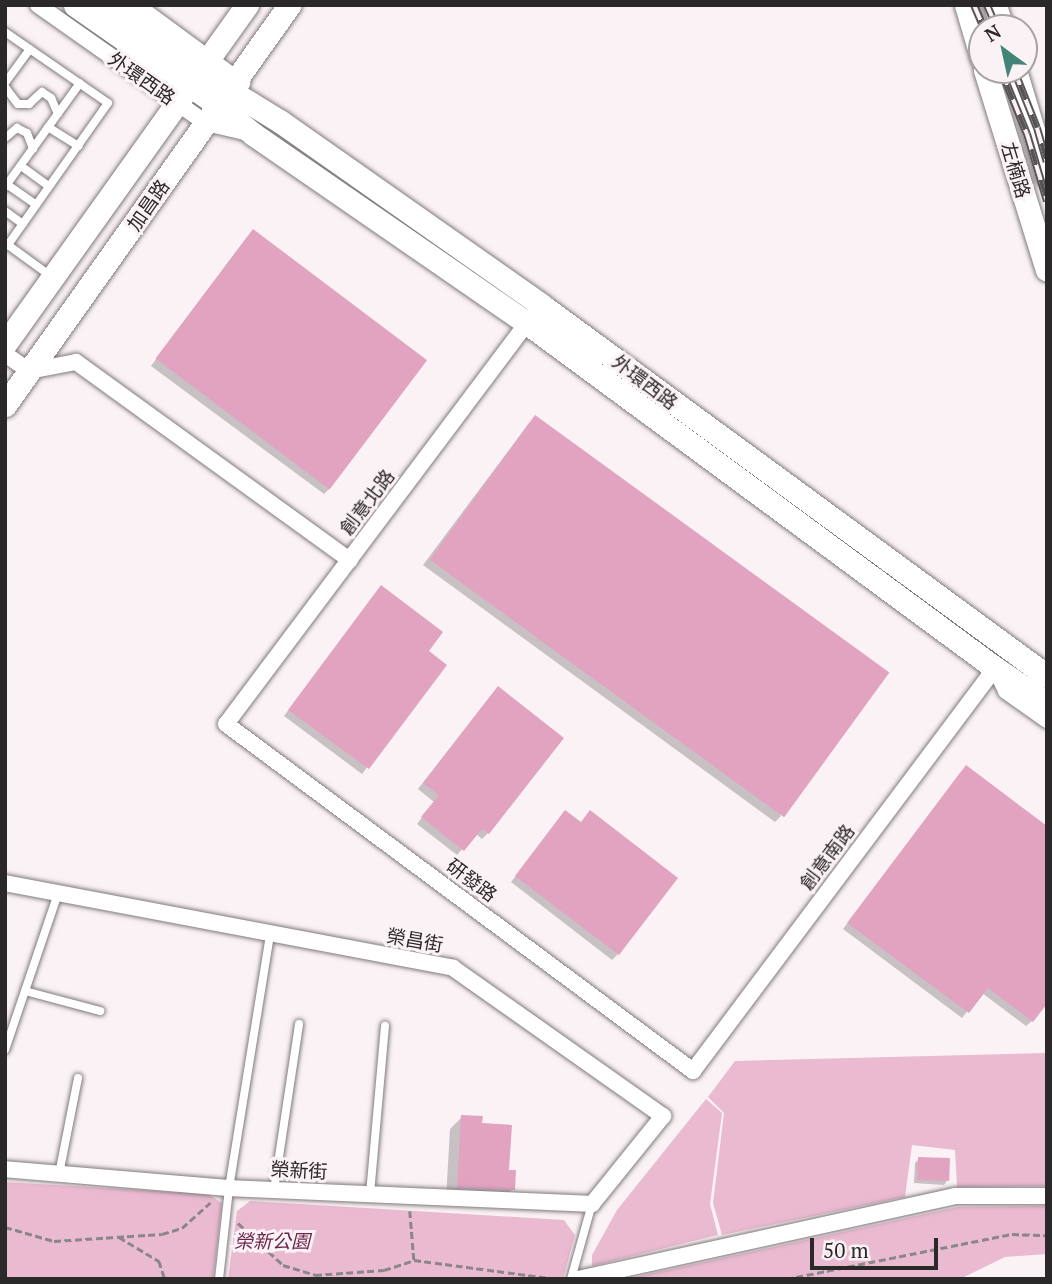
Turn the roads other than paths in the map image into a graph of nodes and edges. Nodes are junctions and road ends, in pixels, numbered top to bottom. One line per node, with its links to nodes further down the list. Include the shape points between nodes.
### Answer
1 (38, 5): 9 (street, 外環西路)
2 (75, 5): 9 (street, 外環西路)
3 (107, 5): 9 (street, 外環西路)
4 (136, 5): 9 (street, 外環西路)
5 (247, 5): 9 (street, 加昌路)
6 (289, 5): 14 (street, 加昌路)
7 (5, 32): 8 (lane)
8 (30, 49): 10 (lane); 13 (lane)
9 (195, 79): 14 (street, 外環西路); 14 (street, 外環西路); 28 (street, 加昌路)
10 (80, 83): 15 (lane); 18 (lane, via 108,103)
11 (989, 84): 27 (street, 左楠路)
12 (1018, 84): 21 (street, 左楠路)
13 (5, 85): 15 (lane, via 18,104 29,104 42,92 51,98)
14 (223, 99): 29 (street, 外環西路, via 253,134); 29 (street, 外環西路, via 266,112); 32 (street, 加昌路)
15 (58, 114): 16 (lane)
16 (48, 127): 18 (lane); 19 (lane)
17 (5, 138): 19 (lane, via 17,128 27,133)
18 (78, 146): 23 (lane)
19 (33, 149): 20 (lane)
20 (20, 166): 22 (lane); 23 (lane)
21 (1047, 176)
22 (6, 185): 24 (lane)
23 (49, 186): 24 (lane)
24 (36, 205): 26 (lane)
25 (5, 211): 26 (lane)
26 (23, 224): 28 (lane, via 8,245)
27 (1047, 270)
28 (53, 277): 30 (street, 加昌路)
29 (534, 314): 34 (street, 創意北路); 35 (street, 外環西路); 37 (street, 外環西路)
30 (5, 344)
31 (5, 354): 32 (street)
32 (29, 371): 33 (street, 加昌路); 34 (street, via 76,362)
33 (5, 405)
34 (350, 559): 41 (street, 創意北路)
35 (1019, 657): 36 (street, 外環西路); 38 (street, 外環西路)
36 (1047, 663)
37 (995, 668): 39 (street, 外環西路); 40 (street, 外環西路, via 1006,691); 50 (street, 創意南路)
38 (1047, 676)
39 (1047, 703)
40 (1047, 720)
41 (226, 724): 50 (street, 研發路)
42 (5, 883): 43 (street, 榮昌街)
43 (57, 895): 44 (street, 榮昌街); 45 (lane)
44 (270, 935): 54 (lane); 58 (street, 榮昌街, via 453,968 663,1116)
45 (25, 991): 46 (lane); 49 (lane)
46 (100, 1012)
47 (299, 1024): 55 (lane)
48 (385, 1026): 56 (lane)
49 (5, 1050)
50 (693, 1071)
51 (78, 1078): 53 (lane)
52 (5, 1169): 53 (street, 榮新街)
53 (59, 1174): 54 (street, 榮新街)
54 (229, 1188): 55 (street, 榮新街); 59 (lane)
55 (274, 1190): 56 (street, 榮新街)
56 (370, 1194): 58 (street, 榮新街)
57 (1047, 1196): 61 (street, via 956,1196)
58 (592, 1204): 60 (lane)
59 (219, 1279)
60 (571, 1279)
61 (578, 1279)

